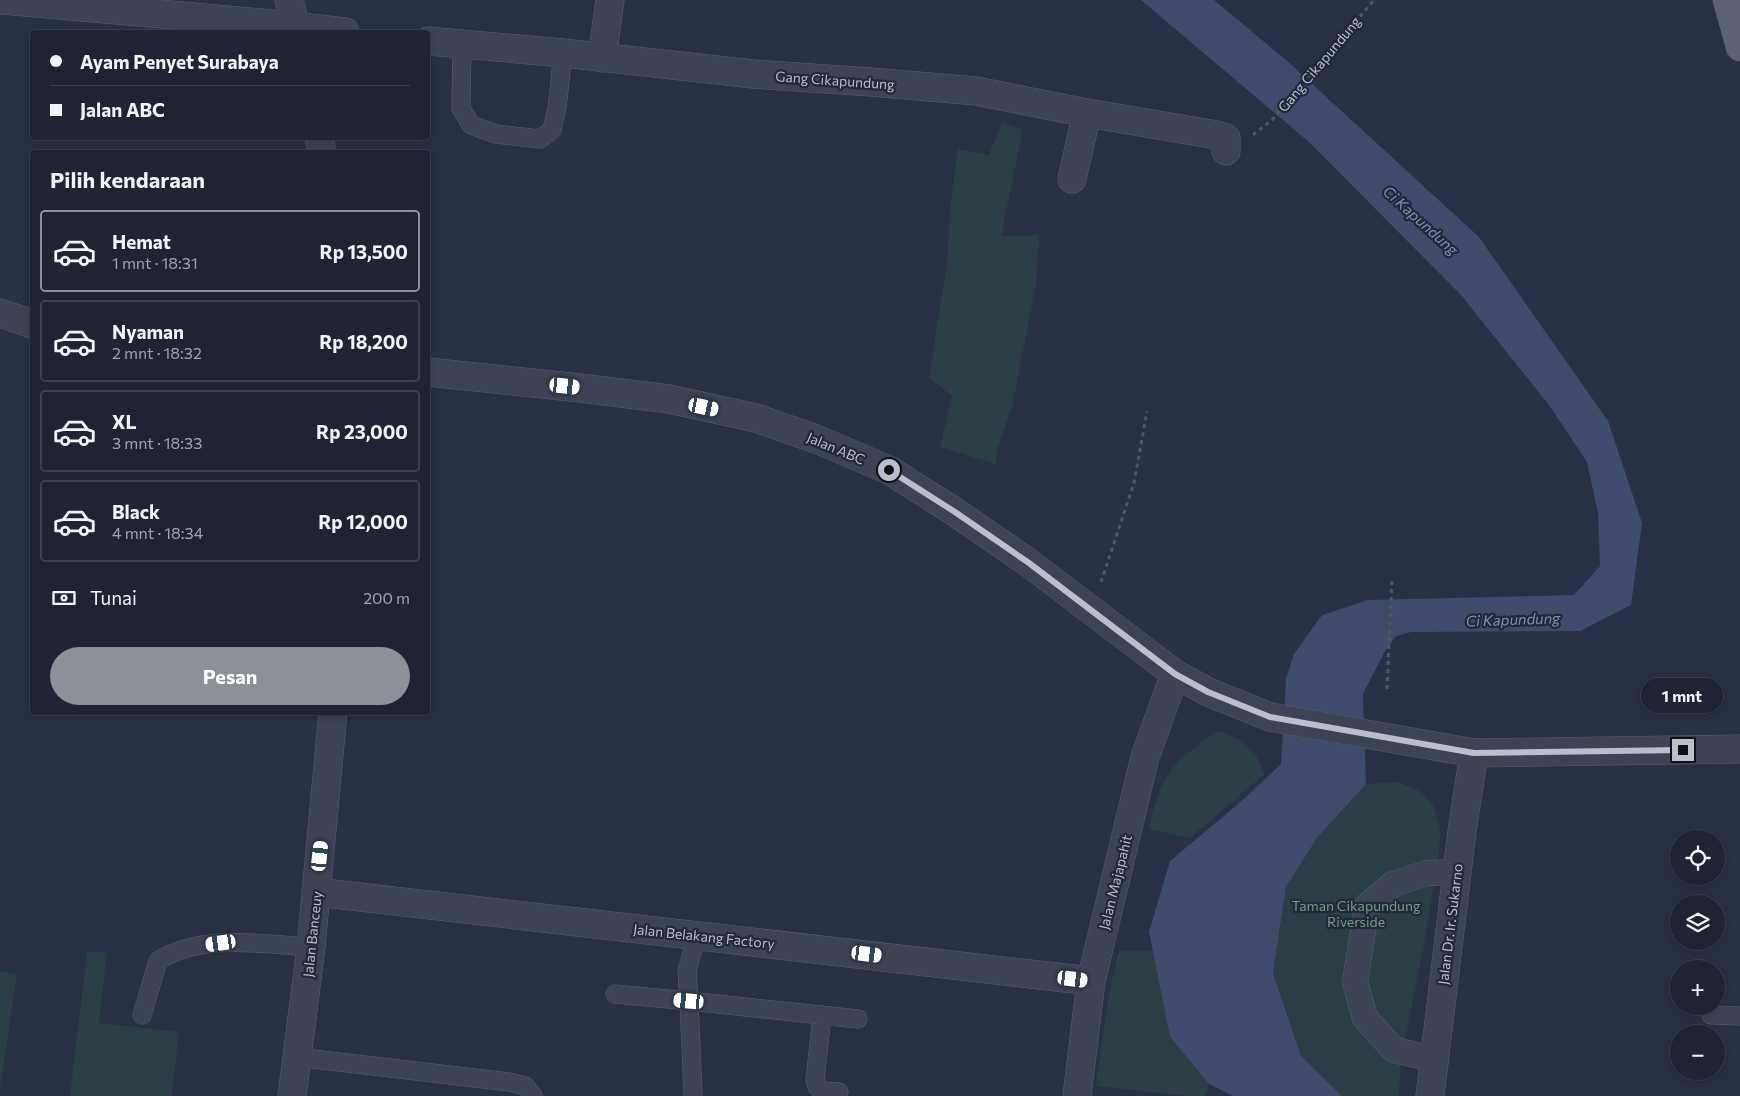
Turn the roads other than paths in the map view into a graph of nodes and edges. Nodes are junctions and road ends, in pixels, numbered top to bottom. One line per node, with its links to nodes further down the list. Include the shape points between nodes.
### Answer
1 (3, 0): 5 (street)
2 (289, 0): 5 (street)
3 (610, 0): 11 (street)
4 (1727, 0): 9 (main road)
5 (297, 29): 6 (street)
6 (313, 30)
7 (430, 41): 8 (street, Gang Cikapundung)
8 (462, 44): 10 (street, Gang Cikapundung); 10 (lane, via 461,108 471,125 496,134 525,138 540,139 552,130)
9 (1740, 47)
10 (563, 53): 11 (street, Gang Cikapundung)
11 (602, 58): 12 (street, Gang Cikapundung, via 753,74 976,91)
12 (1087, 113): 13 (street, Gang Cikapundung, via 1217,135 1226,138); 14 (street)
13 (1226, 151)
14 (1072, 179)
15 (0, 313): 16 (street)
16 (30, 323)
17 (430, 372): 18 (street, Jalan ABC, via 669,399 756,418 816,439 889,470 955,512 1029,563)
18 (1175, 674): 21 (street, Jalan ABC, via 1208,692 1270,717); 26 (street, Jalan Majapahit, via 1145,757)
19 (333, 715): 23 (street, Jalan Banceuy)
20 (1740, 749): 21 (street, Jalan ABC)
21 (1474, 753): 22 (street, Jalan Dr. Ir. Sukarno)
22 (1457, 872): 35 (street, Jalan Dr. Ir. Sukarno); 35 (street, via 1427,873 1393,884 1367,906 1356,982 1365,1018 1394,1050)
23 (316, 892): 24 (street, Jalan Belakang Factory); 25 (street, Jalan Banceuy)
24 (697, 935): 26 (street, Jalan Belakang Factory); 28 (lane, via 687,971)
25 (311, 947): 29 (lane, via 221,943 169,954 158,961); 34 (street, Jalan Banceuy)
26 (1091, 981): 40 (street, Jalan Majapahit)
27 (615, 994): 28 (lane)
28 (689, 1001): 30 (lane); 37 (lane)
29 (142, 1015)
30 (822, 1015): 33 (lane); 36 (lane, via 815,1080 817,1088)
31 (1711, 1015): 32 (lane)
32 (1740, 1016)
33 (858, 1019)
34 (297, 1057): 38 (street, Jalan Banceuy); 39 (lane, via 509,1082 525,1086)
35 (1434, 1059): 41 (street, Jalan Dr. Ir. Sukarno)
36 (839, 1092)
37 (693, 1094)
38 (292, 1096)
39 (533, 1096)
40 (1077, 1096)
41 (1430, 1096)

